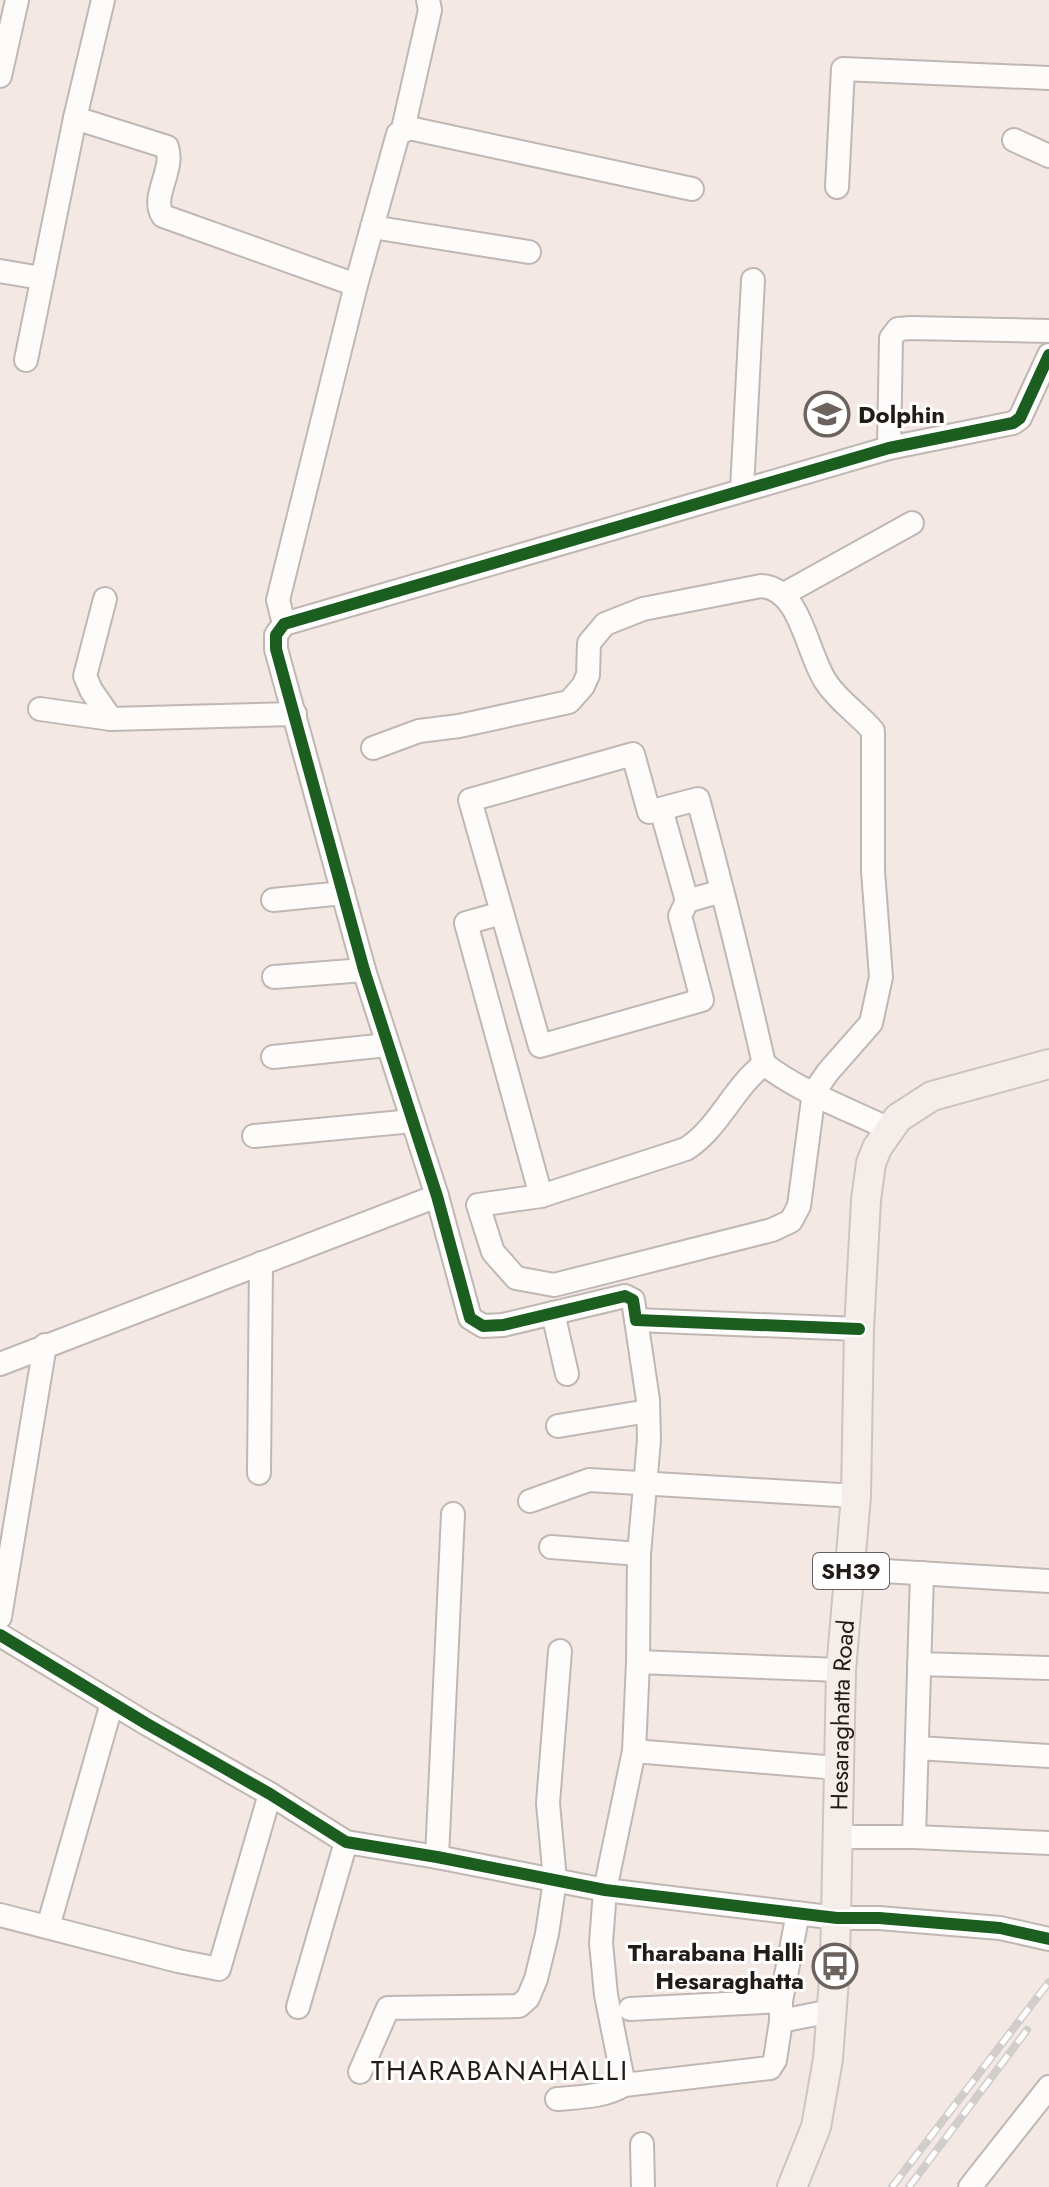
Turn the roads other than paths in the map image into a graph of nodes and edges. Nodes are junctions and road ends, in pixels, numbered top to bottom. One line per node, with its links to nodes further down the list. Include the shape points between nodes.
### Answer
1 (17, 0): 4 (street)
2 (103, 0): 6 (street)
3 (428, 0): 7 (street)
4 (0, 76)
5 (1049, 78): 10 (street, via 843,69)
6 (75, 118): 15 (street); 17 (street, via 167,147 170,165 160,201 163,216)
7 (403, 129): 11 (street); 12 (street)
8 (1014, 140): 9 (street)
9 (1049, 156)
10 (837, 187)
11 (692, 189)
12 (372, 227): 13 (street); 17 (street)
13 (529, 252)
14 (0, 271): 15 (street)
15 (41, 278): 20 (street)
16 (753, 280): 22 (street)
17 (356, 285): 26 (street, via 278,600)
18 (1049, 331): 21 (street, via 898,329 891,338)
19 (1049, 355): 21 (street, via 1013,423)
20 (26, 360)
21 (889, 448): 22 (street)
22 (742, 489): 26 (street)
23 (912, 523): 24 (street)
24 (784, 594): 30 (street, via 761,586 643,609 595,633 589,643 588,675 569,702 419,731); 43 (street, via 827,684 873,731 873,871 881,977 871,1023)
25 (105, 599): 29 (street, via 85,676)
26 (284, 624): 28 (street, via 276,635 276,649)
27 (40, 709): 29 (street)
28 (295, 714): 29 (street); 33 (street)
29 (111, 719)
30 (373, 748)
31 (661, 809): 32 (street, via 698,799); 35 (street); 36 (street, via 649,812 633,754 470,800)
32 (722, 891): 35 (street); 41 (street)
33 (343, 893): 34 (street); 37 (street)
34 (273, 900)
35 (687, 901): 36 (street, via 680,916 702,1000 540,1046)
36 (502, 913): 48 (street, via 466,923)
37 (364, 970): 38 (street); 39 (street)
38 (274, 977)
39 (387, 1045): 40 (street); 44 (street)
40 (273, 1057)
41 (764, 1064): 43 (street); 48 (street, via 701,1139 686,1149)
42 (1049, 1064): 45 (main road, Hesaraghatta Road / SH39, via 932,1096)
43 (814, 1092): 45 (street); 48 (street, via 799,1206 791,1221 772,1230 554,1285 516,1278 493,1252 478,1205)
44 (413, 1121): 46 (street); 47 (street)
45 (889, 1129): 52 (main road, Hesaraghatta Road / SH39, via 871,1163)
46 (254, 1136)
47 (437, 1196): 49 (street); 50 (street, via 470,1318 483,1326 503,1325)
48 (541, 1196)
49 (261, 1263): 53 (street); 58 (street)
50 (553, 1313): 51 (street, via 625,1296 633,1300); 55 (street)
51 (636, 1320): 52 (street); 56 (street)
52 (859, 1329): 60 (main road, Hesaraghatta Road / SH39)
53 (45, 1345): 54 (street); 68 (street)
54 (1, 1370)
55 (567, 1374)
56 (648, 1411): 57 (street); 59 (street)
57 (558, 1426)
58 (259, 1473)
59 (646, 1484): 60 (street); 61 (street, via 589,1480); 64 (street)
60 (856, 1496): 65 (main road, Hesaraghatta Road / SH39)
61 (530, 1501)
62 (453, 1514): 85 (street)
63 (551, 1547): 64 (street)
64 (639, 1554): 71 (street)
65 (851, 1569): 66 (street); 74 (main road, Hesaraghatta Road / SH39)
66 (922, 1573): 67 (street); 72 (street)
67 (1049, 1581)
68 (0, 1617)
69 (0, 1635): 75 (street)
70 (560, 1651): 86 (street, via 548,1803)
71 (638, 1662): 74 (street); 77 (street)
72 (919, 1664): 73 (street); 76 (street)
73 (1049, 1668)
74 (841, 1670): 79 (main road, Hesaraghatta Road / SH39)
75 (112, 1703): 80 (street); 91 (street)
76 (917, 1748): 78 (street); 82 (street)
77 (634, 1751): 79 (street); 87 (street)
78 (1049, 1756)
79 (837, 1768): 81 (main road, Hesaraghatta Road / SH39)
80 (270, 1794): 83 (street); 91 (street, via 219,1969)
81 (837, 1837): 82 (street); 90 (main road, Hesaraghatta Road / SH39)
82 (914, 1837): 84 (street)
83 (346, 1842): 85 (street); 93 (street)
84 (1049, 1843)
85 (437, 1857): 86 (street)
86 (555, 1880): 87 (street); 97 (street, via 547,1934 528,1998 519,2006 388,2008)
87 (605, 1890): 88 (street); 98 (street, via 601,1943 606,1995)
88 (798, 1913): 90 (street); 95 (street)
89 (0, 1915): 91 (street)
90 (837, 1918): 92 (street, via 1000,1928); 96 (main road, Hesaraghatta Road / SH39)
91 (48, 1927)
92 (1049, 1939)
93 (298, 2007)
94 (630, 2009): 95 (street)
95 (781, 2011): 96 (street); 98 (street, via 770,2068)
96 (831, 2011): 103 (main road, Hesaraghatta Road / SH39, via 816,2127)
97 (360, 2072)
98 (624, 2085): 100 (street, via 601,2094)
99 (1049, 2087): 104 (street)
100 (557, 2099)
101 (642, 2144): 102 (street)
102 (643, 2187)
103 (792, 2187)
104 (970, 2187)

